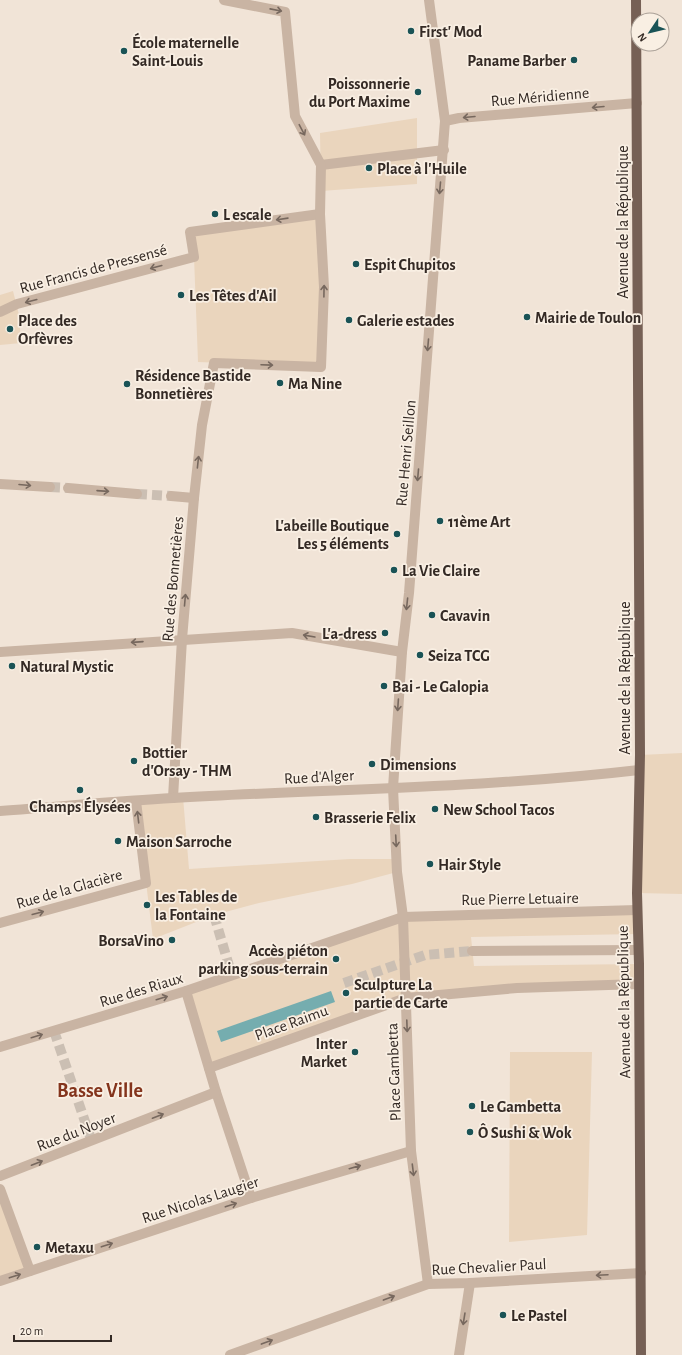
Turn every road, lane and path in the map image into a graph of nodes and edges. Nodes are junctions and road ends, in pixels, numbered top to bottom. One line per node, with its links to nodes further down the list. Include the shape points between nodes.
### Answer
1 (224, 0): 7 (street, one-way to 7, via 285,12 295,116)
2 (429, 0): 5 (street, Rue Henri Seillon)
3 (636, 0): 4 (main road, Avenue de la République)
4 (637, 103): 5 (street, Rue Méridienne, one-way to 5); 19 (main road, Avenue de la République)
5 (445, 121): 6 (street, Rue Henri Seillon)
6 (444, 150): 7 (street); 18 (street, Rue Henri Seillon, one-way to 18, via 409,594)
7 (321, 165): 8 (street)
8 (320, 214): 9 (street, Rue Francis de Pressensé, one-way to 9, via 190,232 194,257 17,304); 15 (street, Rue des Bonnetières, one-way to 8, via 202,425 214,363 321,367 324,287)
9 (0, 312)
10 (0, 484): 11 (street, one-way to 11)
11 (50, 487)
12 (68, 488): 13 (street, one-way to 13)
13 (137, 494)
14 (172, 496): 15 (street)
15 (194, 498): 16 (street, Rue des Bonnetières, one-way to 15)
16 (182, 639): 17 (street, one-way to 17); 18 (street, one-way to 16, via 292,633); 21 (street, Rue des Bonnetières)
17 (0, 652)
18 (402, 652): 20 (street, Rue Henri Seillon, one-way to 20)
19 (640, 770): 20 (street, Rue d'Alger); 24 (main road, Avenue de la République)
20 (393, 788): 21 (street, Rue d'Alger); 25 (street, Place Gambetta, one-way to 25, via 397,872)
21 (173, 798): 22 (street, Rue d'Alger)
22 (136, 801): 23 (street, Rue d'Alger); 26 (street, Rue de la Glacière, one-way to 22, via 146,883)
23 (0, 811)
24 (637, 910): 25 (street, Rue Pierre Letuaire); 27 (main road, Avenue de la République)
25 (403, 917): 30 (street, Rue des Riaux); 31 (street, Place Gambetta)
26 (0, 923)
27 (638, 950): 28 (street); 29 (main road, Avenue de la République)
28 (472, 951)
29 (639, 984): 31 (street, via 517,988); 40 (main road, Avenue de la République)
30 (186, 991): 32 (street, Rue des Riaux, one-way to 30); 33 (street)
31 (406, 998): 33 (street, Place Raimu); 35 (street, Place Gambetta, one-way to 35)
32 (0, 1047)
33 (209, 1068): 34 (street)
34 (216, 1092): 36 (street, Rue du Noyer, one-way to 34); 38 (street)
35 (410, 1151): 38 (street, Rue Nicolas Laugier, one-way to 35); 43 (street, Place Gambetta, one-way to 43)
36 (0, 1176)
37 (0, 1189): 39 (street)
38 (251, 1198): 39 (street, Rue Nicolas Laugier, one-way to 38)
39 (30, 1271): 41 (street, Rue Nicolas Laugier, one-way to 39)
40 (641, 1273): 42 (street, Rue Chevalier Paul, one-way to 42); 46 (main road, Avenue de la République)
41 (0, 1281)
42 (470, 1283): 43 (street, Rue Chevalier Paul); 45 (street, one-way to 45)
43 (428, 1284): 44 (street, Rue Chevalier Paul, one-way to 43)
44 (230, 1355)
45 (459, 1355)
46 (641, 1355)

